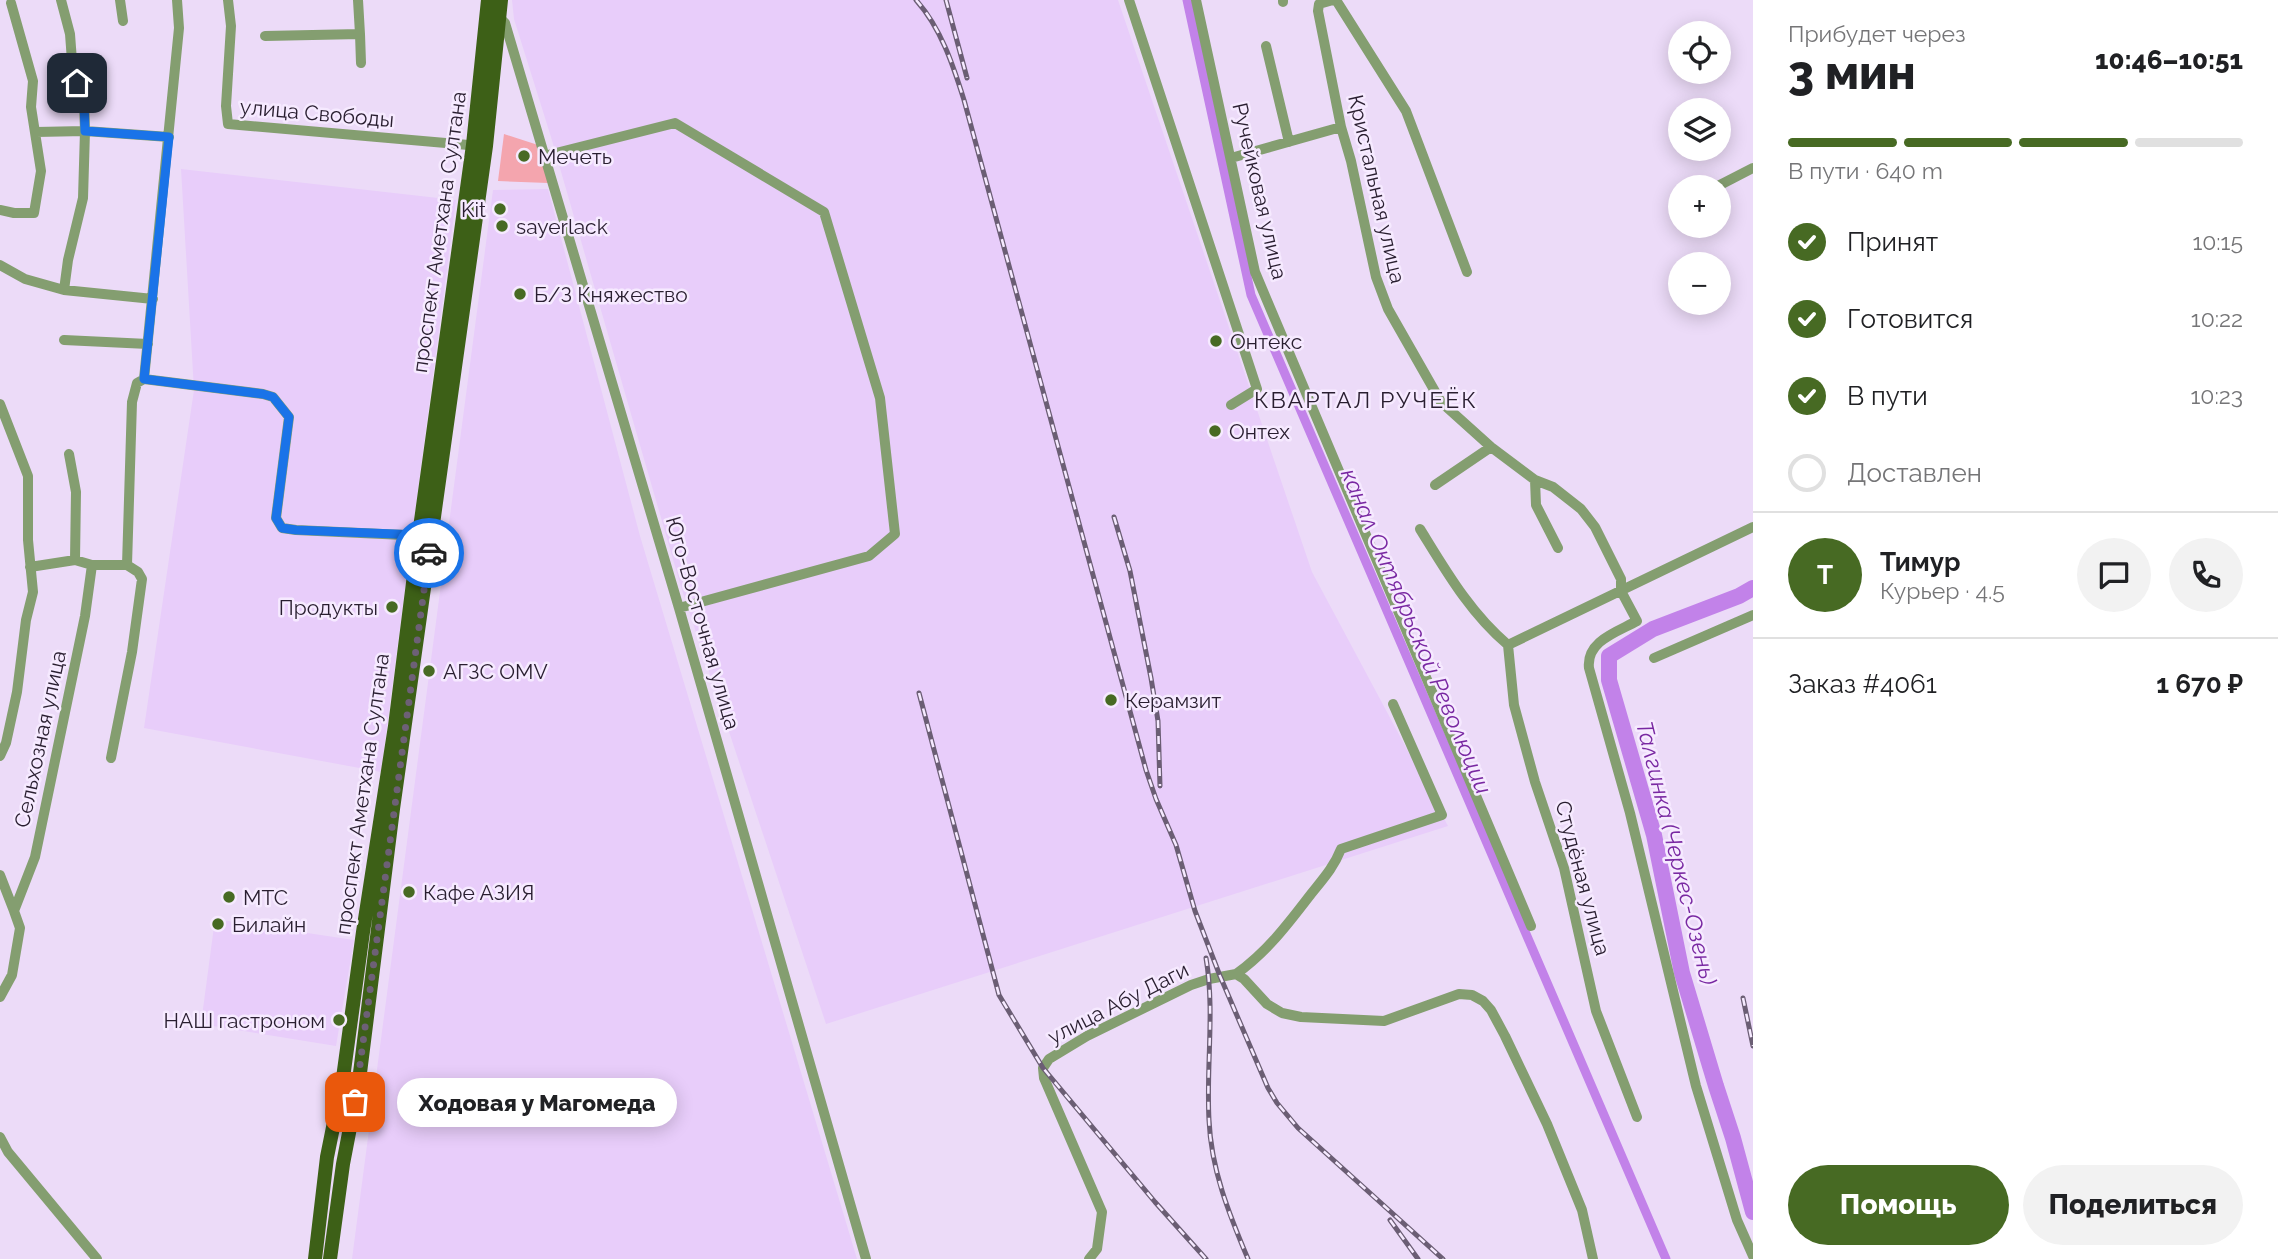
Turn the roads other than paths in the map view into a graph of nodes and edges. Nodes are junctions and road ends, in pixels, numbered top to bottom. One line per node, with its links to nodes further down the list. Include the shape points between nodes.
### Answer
1 (61, 0): 18 (street, via 74,74 84,101)
2 (120, 0): 12 (street)
3 (177, 0): 20 (street, via 179,28)
4 (228, 0): 22 (street, улица Свободы, via 228,124)
5 (358, 0): 13 (street)
6 (1129, 0): 36 (street, via 1257,389)
7 (1196, 0): 24 (street, Ручейковая улица)
8 (1334, 0): 17 (street, Кристальная улица, via 1319,4 1318,11); 29 (street, via 1406,111)
9 (492, 2): 11 (main road); 22 (main road, проспект Аметхана Султана)
10 (11, 3): 19 (street, via 33,81 31,107)
11 (500, 18): 22 (main road); 23 (street, Юго-Восточная улица)
12 (123, 21)
13 (360, 34): 14 (street); 16 (street)
14 (265, 36)
15 (1266, 46): 21 (street)
16 (361, 63)
17 (1341, 127): 21 (street); 37 (street, Кристальная улица, via 1388,309 1441,402)
18 (85, 131): 19 (street); 20 (street); 30 (street, via 83,198)
19 (36, 132): 27 (street, via 41,171 34,214)
20 (169, 137): 31 (street)
21 (1289, 142): 24 (street)
22 (480, 146): 43 (main road)
23 (544, 156): 50 (street, Юго-Восточная улица); 50 (street, via 676,123 824,212 880,398 895,534 869,555)
24 (1231, 158): 59 (street, Ручейковая улица, via 1255,272)
25 (1753, 168): 26 (street)
26 (1731, 179)
27 (0, 210)
28 (0, 265): 30 (street, via 25,279)
29 (1467, 272)
30 (64, 290): 31 (street)
31 (153, 299): 33 (street)
32 (64, 340): 33 (street)
33 (148, 344): 34 (street)
34 (144, 379): 43 (street, via 273,397 289,417 276,518 282,528); 47 (street, via 137,383 131,402)
35 (0, 404): 48 (street, via 28,476)
36 (1231, 405)
37 (1490, 447): 39 (street, Кристальная улица); 40 (street)
38 (69, 454): 45 (street, via 76,492)
39 (1535, 480): 44 (street, via 1536,505); 49 (street, Кристальная улица, via 1553,487 1595,527 1621,579)
40 (1436, 485)
41 (1753, 527): 49 (street)
42 (1420, 530): 52 (street, via 1462,596)
43 (425, 536): 66 (main road, проспект Аметхана Султана); 67 (main road, via 359,1082)
44 (1558, 548)
45 (75, 560): 46 (street); 48 (street)
46 (92, 565): 47 (street); 58 (street, Сельхозная улица, via 35,857)
47 (127, 565): 56 (street, via 142,579)
48 (30, 568): 55 (street, via 33,592 17,692)
49 (1621, 591): 52 (street); 64 (street, Кристальная улица, via 1637,621 1593,647 1589,668 1630,813 1696,1087 1737,1220)
50 (679, 608): 68 (street, Юго-Восточная улица)
51 (1753, 615): 53 (street)
52 (1508, 645): 62 (street, Студёная улица, via 1514,705 1564,868 1596,1010)
53 (1654, 658)
54 (1393, 704): 60 (street, via 1442,815 1341,849 1334,866 1287,926)
55 (0, 756)
56 (111, 758)
57 (0, 875): 58 (street)
58 (14, 911): 61 (street, Сельхозная улица, via 20,928 12,975)
59 (1531, 926)
60 (1236, 974): 69 (street, улица Абу Даги, via 1191,985 1133,1013 1068,1047 1043,1068 1102,1212 1097,1249); 70 (street, via 1267,1004 1301,1017 1384,1021 1447,997 1472,995 1483,1000 1547,1124 1582,1210)
61 (0, 997)
62 (1637, 1117)
63 (0, 1137): 65 (street)
64 (1753, 1256)
65 (97, 1259)
66 (315, 1259)
67 (330, 1259)
68 (866, 1259)
69 (1090, 1259)
70 (1593, 1259)

